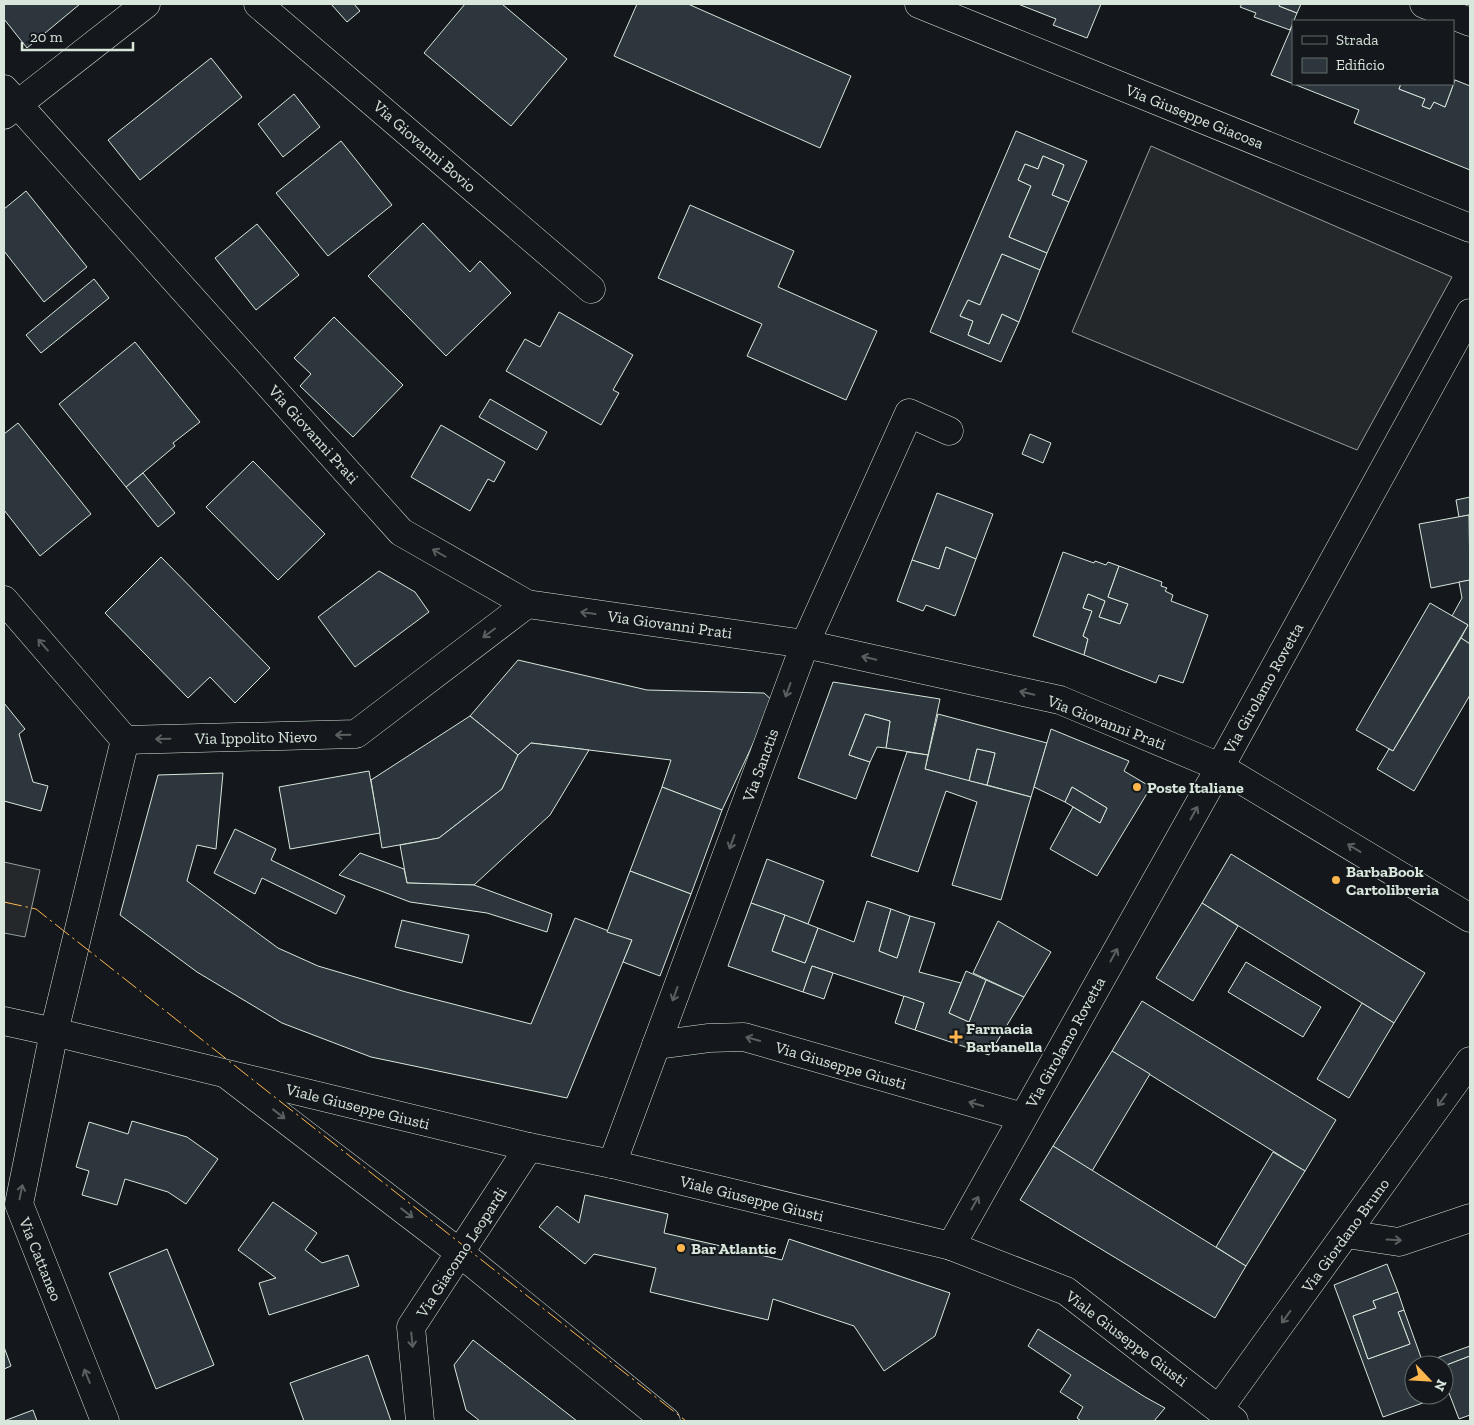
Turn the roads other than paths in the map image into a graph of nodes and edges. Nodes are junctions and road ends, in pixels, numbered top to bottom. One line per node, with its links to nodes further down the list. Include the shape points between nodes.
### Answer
1 (146, 4): 6 (street)
2 (258, 4): 8 (street, Via Giovanni Bovio)
3 (919, 4): 7 (street, Via Giuseppe Giacosa)
4 (1437, 6): 5 (street)
5 (1470, 22)
6 (8, 103): 12 (street, Via Giovanni Prati, one-way to 6, via 401,532)
7 (1470, 228)
8 (592, 289)
9 (1470, 313): 15 (street, Via Girolamo Rovetta)
10 (949, 431): 13 (street, Via Sanctis, via 909,413)
11 (4, 600): 14 (street, one-way to 11)
12 (528, 604): 13 (street, Via Giovanni Prati, one-way to 12); 14 (street, Via Ippolito Nievo, one-way to 14, via 356,734)
13 (805, 644): 15 (street, Via Giovanni Prati, one-way to 13, via 1060,700); 19 (street, Via Sanctis, one-way to 19)
14 (126, 740): 18 (street, Via Cattaneo)
15 (1220, 766): 16 (street, Via Giovanni Prati, one-way to 15); 22 (street, Via Girolamo Rovetta, one-way to 15)
16 (1470, 918)
17 (4, 1021): 18 (street, Viale Giuseppe Giusti)
18 (54, 1032): 21 (street, Viale Giuseppe Giusti); 30 (street, Via Cattaneo, one-way to 18, via 19,1204)
19 (656, 1046): 22 (street, Via Giuseppe Giusti, one-way to 19, via 744,1037 709,1038); 24 (street, Via Sanctis)
20 (1470, 1061): 26 (street, Via Giordano Bruno, one-way to 26)
21 (226, 1074): 23 (street, Viale Giuseppe Giusti); 28 (street, Viale Giuseppe Giusti, one-way to 28)
22 (1023, 1117): 27 (street, Via Girolamo Rovetta, one-way to 22)
23 (529, 1148): 24 (street, Viale Giuseppe Giusti); 28 (street, Via Giacomo Leopardi)
24 (612, 1164): 27 (street, Viale Giuseppe Giusti)
25 (1470, 1218): 26 (street, one-way to 25, via 1399,1242)
26 (1346, 1234): 29 (street, Via Giordano Bruno, one-way to 29)
27 (951, 1246): 29 (street, Viale Giuseppe Giusti, via 1066,1291)
28 (460, 1254): 31 (street, Via Giacomo Leopardi, one-way to 31, via 411,1327); 32 (street, Viale Giuseppe Giusti)
29 (1227, 1415)
30 (105, 1421)
31 (420, 1421)
32 (666, 1421)

